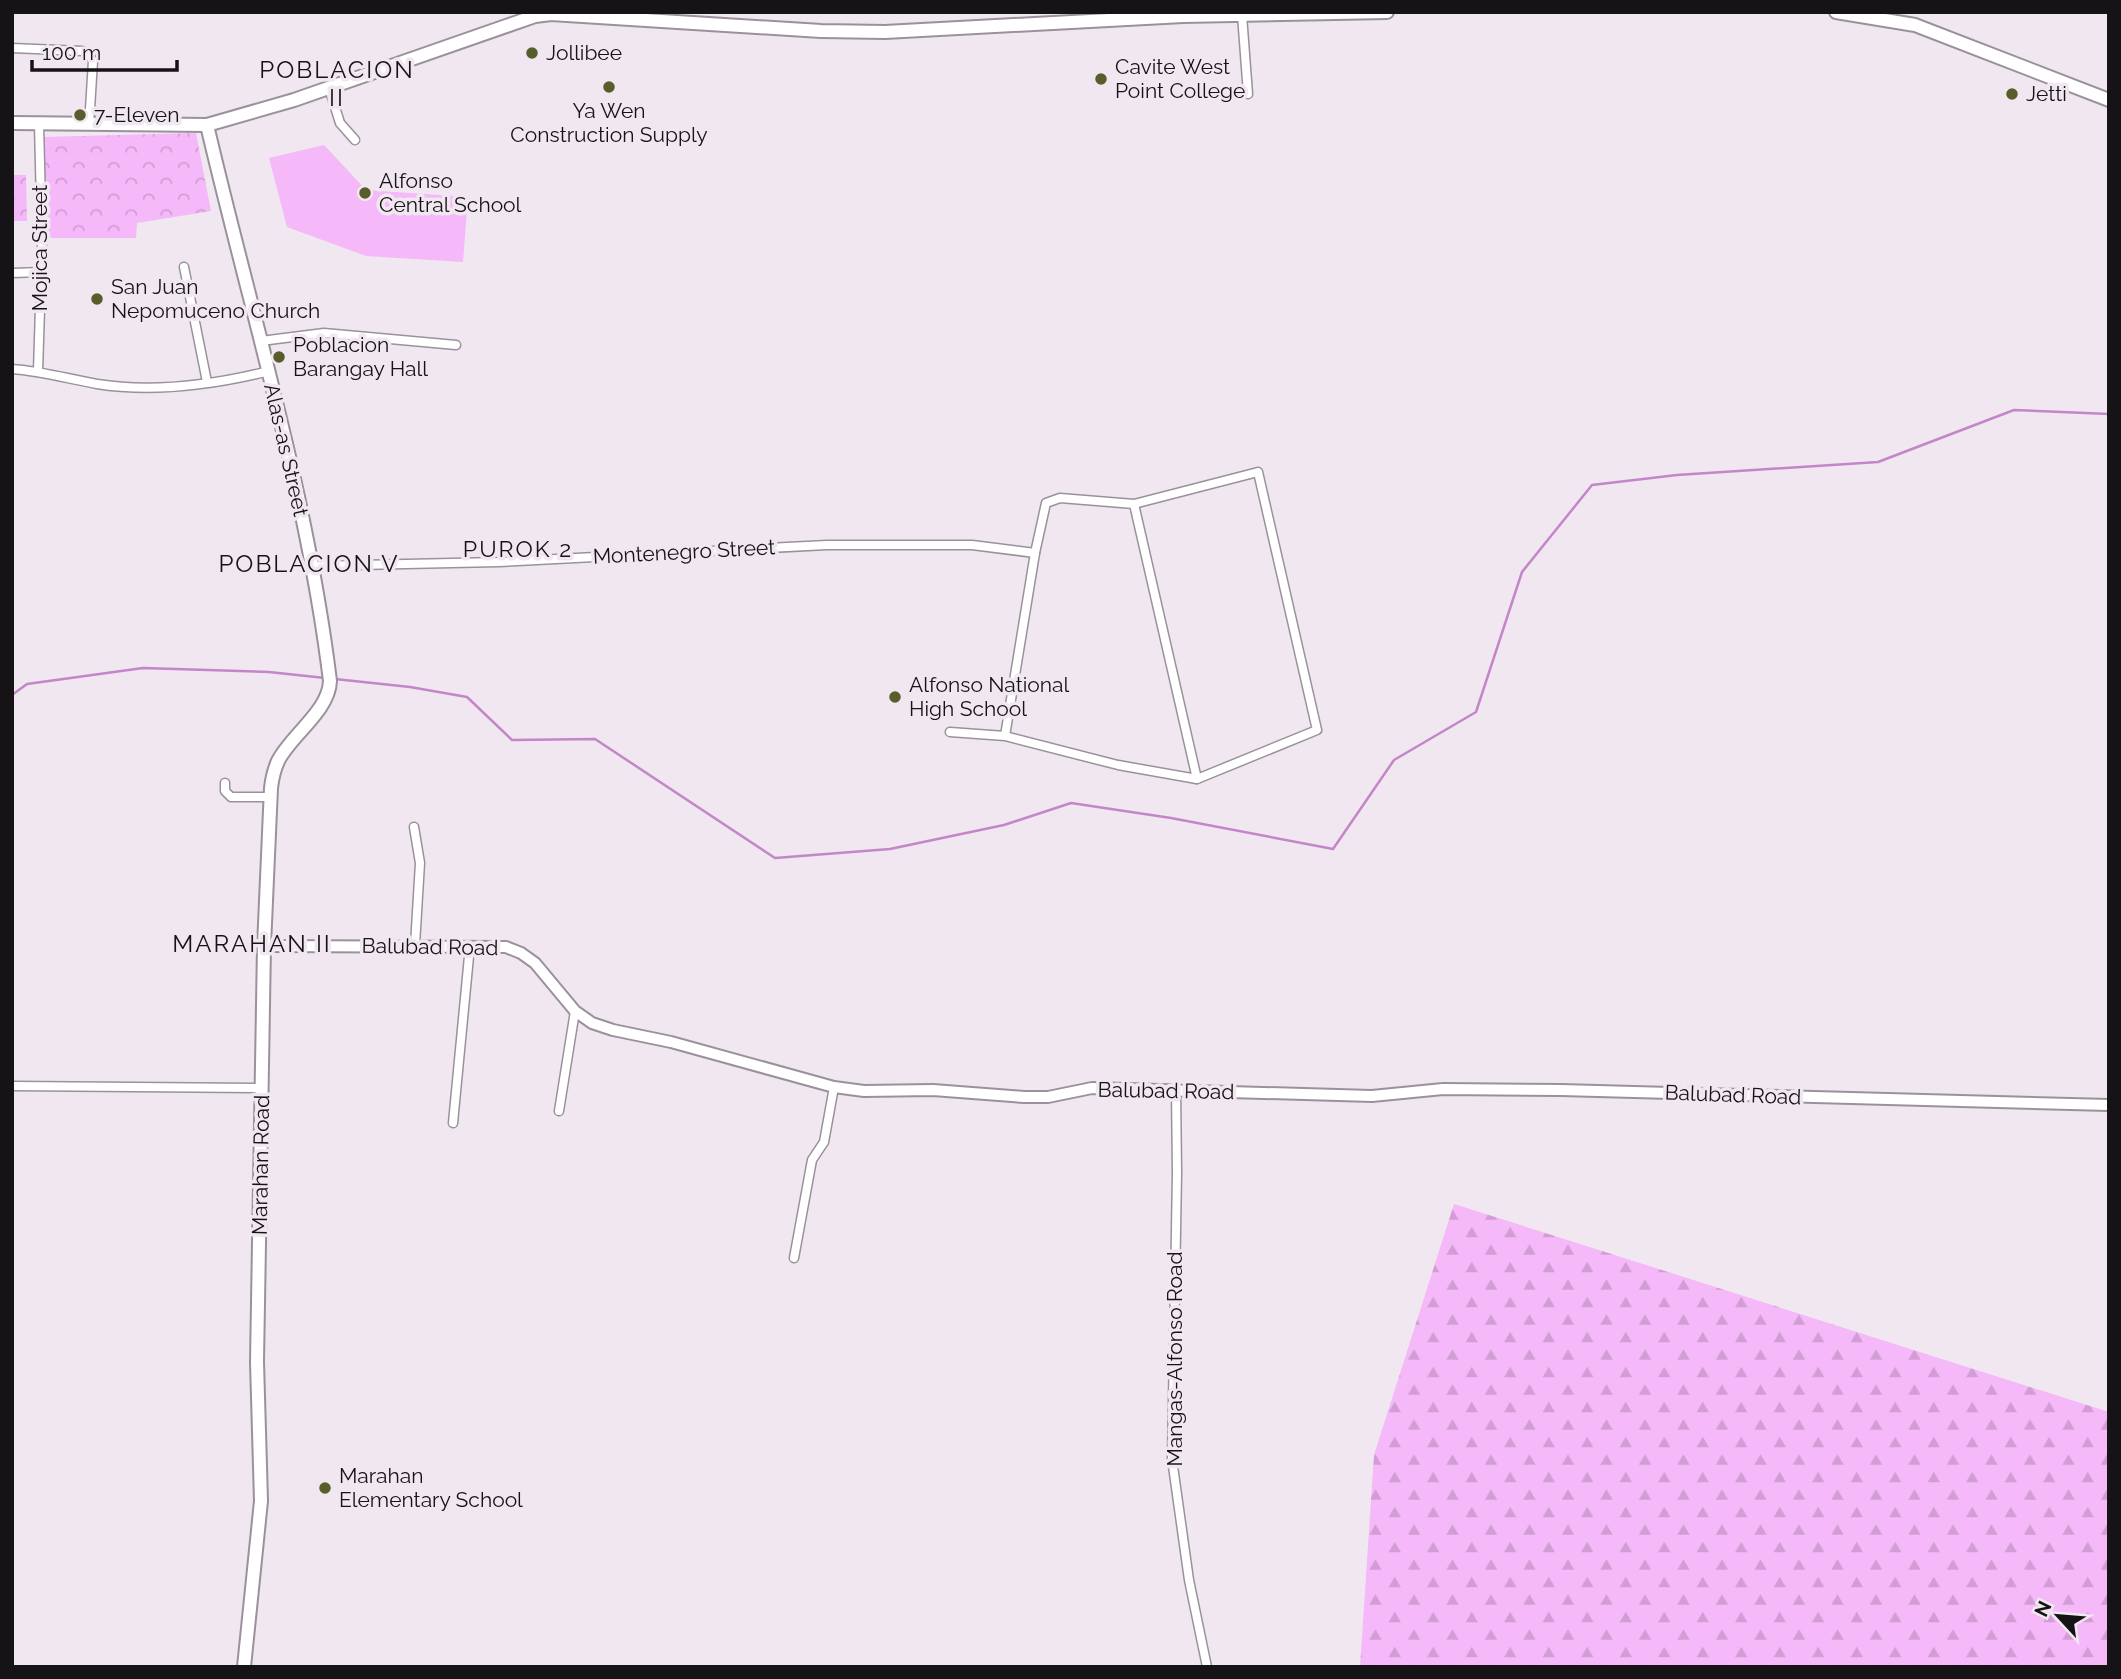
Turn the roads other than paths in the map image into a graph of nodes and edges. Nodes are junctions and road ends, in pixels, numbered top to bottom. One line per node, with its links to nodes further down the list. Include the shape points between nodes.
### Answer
1 (1387, 12): 3 (main road)
2 (1836, 12): 7 (main road, via 1915,25)
3 (1242, 15): 5 (main road, via 885,32 535,16); 6 (street)
4 (12, 48): 10 (street, via 89,55 93,61)
5 (329, 88): 11 (main road); 12 (street, via 340,123)
6 (1248, 94)
7 (2109, 100)
8 (12, 123): 9 (main road)
9 (39, 124): 10 (main road); 14 (street, Mojica Street)
10 (89, 125): 11 (main road)
11 (207, 125): 16 (main road, Alas-as Street)
12 (355, 140)
13 (184, 267): 21 (street)
14 (42, 272): 15 (street); 19 (street, Mojica Street)
15 (12, 273)
16 (261, 341): 17 (street, via 324,333); 20 (main road, Alas-as Street)
17 (456, 345)
18 (12, 369): 19 (street)
19 (38, 371): 21 (street, via 128,387)
20 (269, 371): 21 (street); 24 (main road, Alas-as Street)
21 (207, 382)
22 (1134, 504): 23 (street, via 1052,499 1042,511); 28 (street); 28 (street, via 1258,472 1317,730)
23 (1035, 553): 24 (street, Montenegro Street, via 972,545 815,545 499,562); 27 (street)
24 (312, 566): 25 (main road, Alas-as Street)
25 (330, 681): 30 (main road, Marahan Road, via 327,698 279,759)
26 (950, 732): 27 (street)
27 (1005, 736): 28 (street, via 1118,765)
28 (1197, 779)
29 (225, 783): 30 (street, via 231,797)
30 (270, 797): 32 (main road, Marahan Road)
31 (414, 827): 33 (street, via 420,863)
32 (264, 946): 33 (street, Balubad Road); 38 (main road, Marahan Road)
33 (415, 946): 34 (street, Balubad Road)
34 (470, 946): 35 (street, Balubad Road, via 506,947 521,953 535,963); 42 (street)
35 (575, 1012): 37 (street, Balubad Road, via 612,1030 671,1041); 41 (street)
36 (12, 1086): 38 (street)
37 (834, 1087): 39 (street, Balubad Road, via 1024,1097 1092,1088); 43 (street, via 824,1142 812,1160)
38 (262, 1088): 44 (main road, Marahan Road, via 257,1362 261,1501)
39 (1176, 1090): 40 (street, Balubad Road, via 1372,1096 1443,1089 1561,1090); 45 (street, Mangas-Alfonso Road, via 1172,1459)
40 (2109, 1105)
41 (559, 1111)
42 (453, 1123)
43 (794, 1258)
44 (244, 1667)
45 (1207, 1667)

